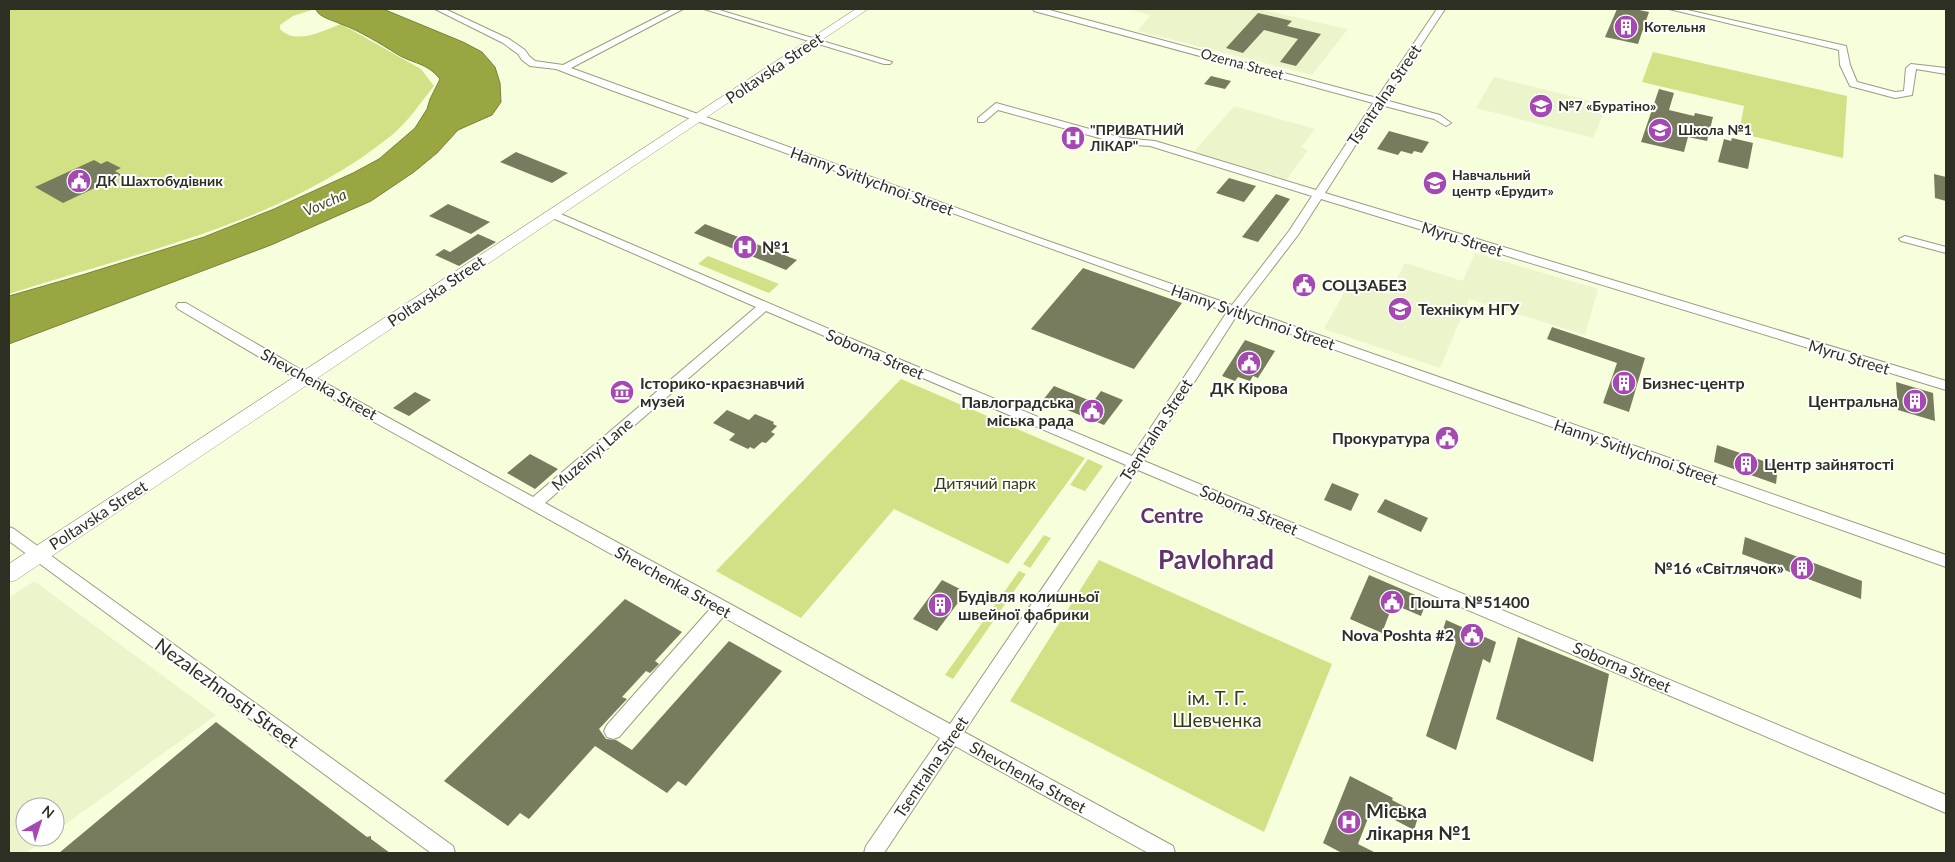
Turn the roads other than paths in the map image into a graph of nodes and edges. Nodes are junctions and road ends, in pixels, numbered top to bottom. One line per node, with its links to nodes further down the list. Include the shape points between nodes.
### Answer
1 (439, 9): 10 (street, Hanny Svitlychnoi Street, via 506,41 533,64)
2 (679, 9): 10 (street)
3 (708, 9): 8 (street)
4 (863, 9): 8 (main road, Poltavska Street)
5 (1037, 9): 12 (street, Ozerna Street)
6 (1442, 9): 12 (street, Tsentralna Street)
7 (1673, 9): 11 (street, via 1843,48 1845,65 1853,84 1895,95 1908,93 1914,66)
8 (816, 40): 9 (street); 13 (main road, Poltavska Street)
9 (887, 62)
10 (563, 68): 13 (street, Hanny Svitlychnoi Street)
11 (1946, 71)
12 (1379, 101): 15 (street, Ozerna Street); 16 (street, Tsentralna Street)
13 (698, 118): 17 (main road, Poltavska Street); 22 (street, Hanny Svitlychnoi Street)
14 (981, 120): 16 (street, Myru Street, via 996,106 1121,141 1151,143)
15 (1446, 122)
16 (1319, 194): 22 (street, Tsentralna Street, via 1294,233); 24 (street, Myru Street)
17 (552, 214): 21 (street, Soborna Street); 23 (main road, Poltavska Street)
18 (1905, 239): 19 (street)
19 (1946, 250)
20 (182, 306): 23 (street, Shevchenka Street)
21 (764, 306): 25 (street, Soborna Street); 26 (street, Muzeinyi Lane)
22 (1234, 310): 25 (street, Tsentralna Street); 29 (street, Hanny Svitlychnoi Street)
23 (306, 378): 26 (street, Shevchenka Street); 28 (main road, Poltavska Street)
24 (1946, 386)
25 (1136, 462): 33 (street, Tsentralna Street); 34 (street, Soborna Street)
26 (534, 504): 31 (street, Shevchenka Street)
27 (9, 534): 28 (street, Nezalezhnosti Street)
28 (38, 555): 30 (main road, Poltavska Street); 35 (street, Nezalezhnosti Street)
29 (1946, 561)
30 (9, 574)
31 (721, 608): 32 (street); 33 (street, Shevchenka Street)
32 (613, 731)
33 (952, 736): 36 (street, Tsentralna Street); 37 (street, Shevchenka Street)
34 (1946, 804)
35 (446, 853)
36 (873, 853)
37 (1166, 853)

